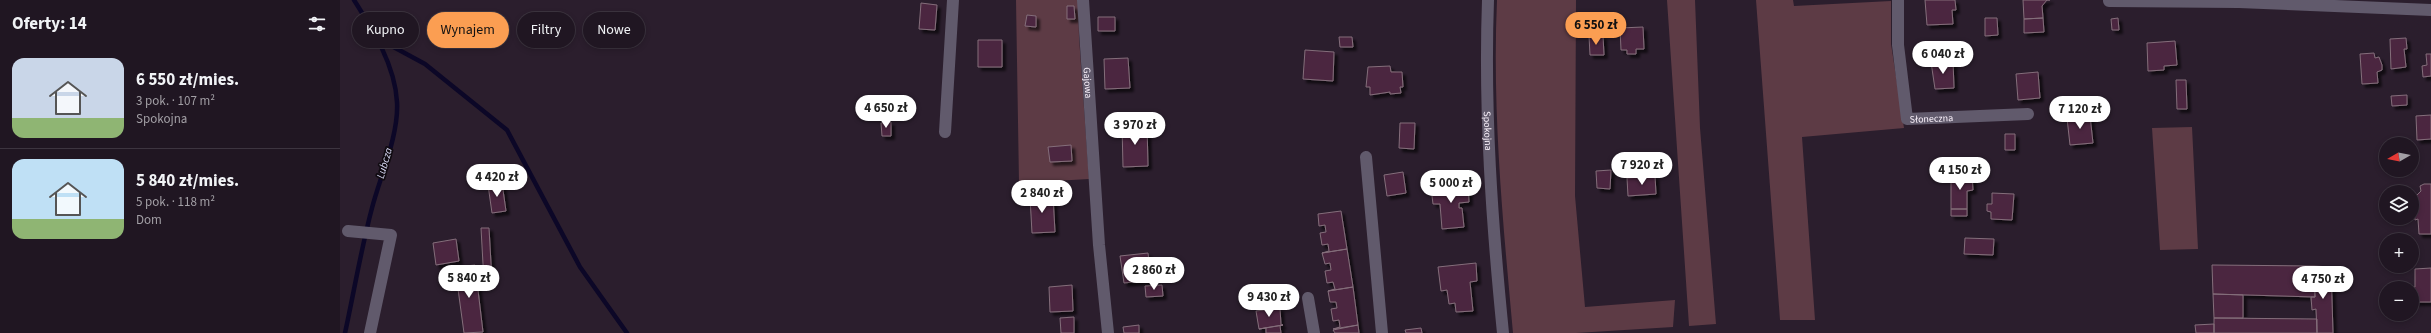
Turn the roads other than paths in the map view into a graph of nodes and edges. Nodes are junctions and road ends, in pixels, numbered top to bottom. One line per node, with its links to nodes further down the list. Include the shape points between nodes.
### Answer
1 (953, 0): 8 (street)
2 (1083, 0): 13 (street, Gajowa, via 1099,245)
3 (1488, 0): 16 (street, Spokojna, via 1490,171 1496,271)
4 (1898, 0): 7 (street, Słoneczna, via 1898,45 1907,119)
5 (2108, 1): 6 (street, via 2238,2)
6 (2431, 10)
7 (2028, 114)
8 (945, 132)
9 (1366, 157): 15 (street)
10 (348, 231): 12 (street, via 391,235)
11 (1308, 298): 14 (street)
12 (370, 333)
13 (1108, 333)
14 (1314, 333)
15 (1382, 333)
16 (1503, 333)

